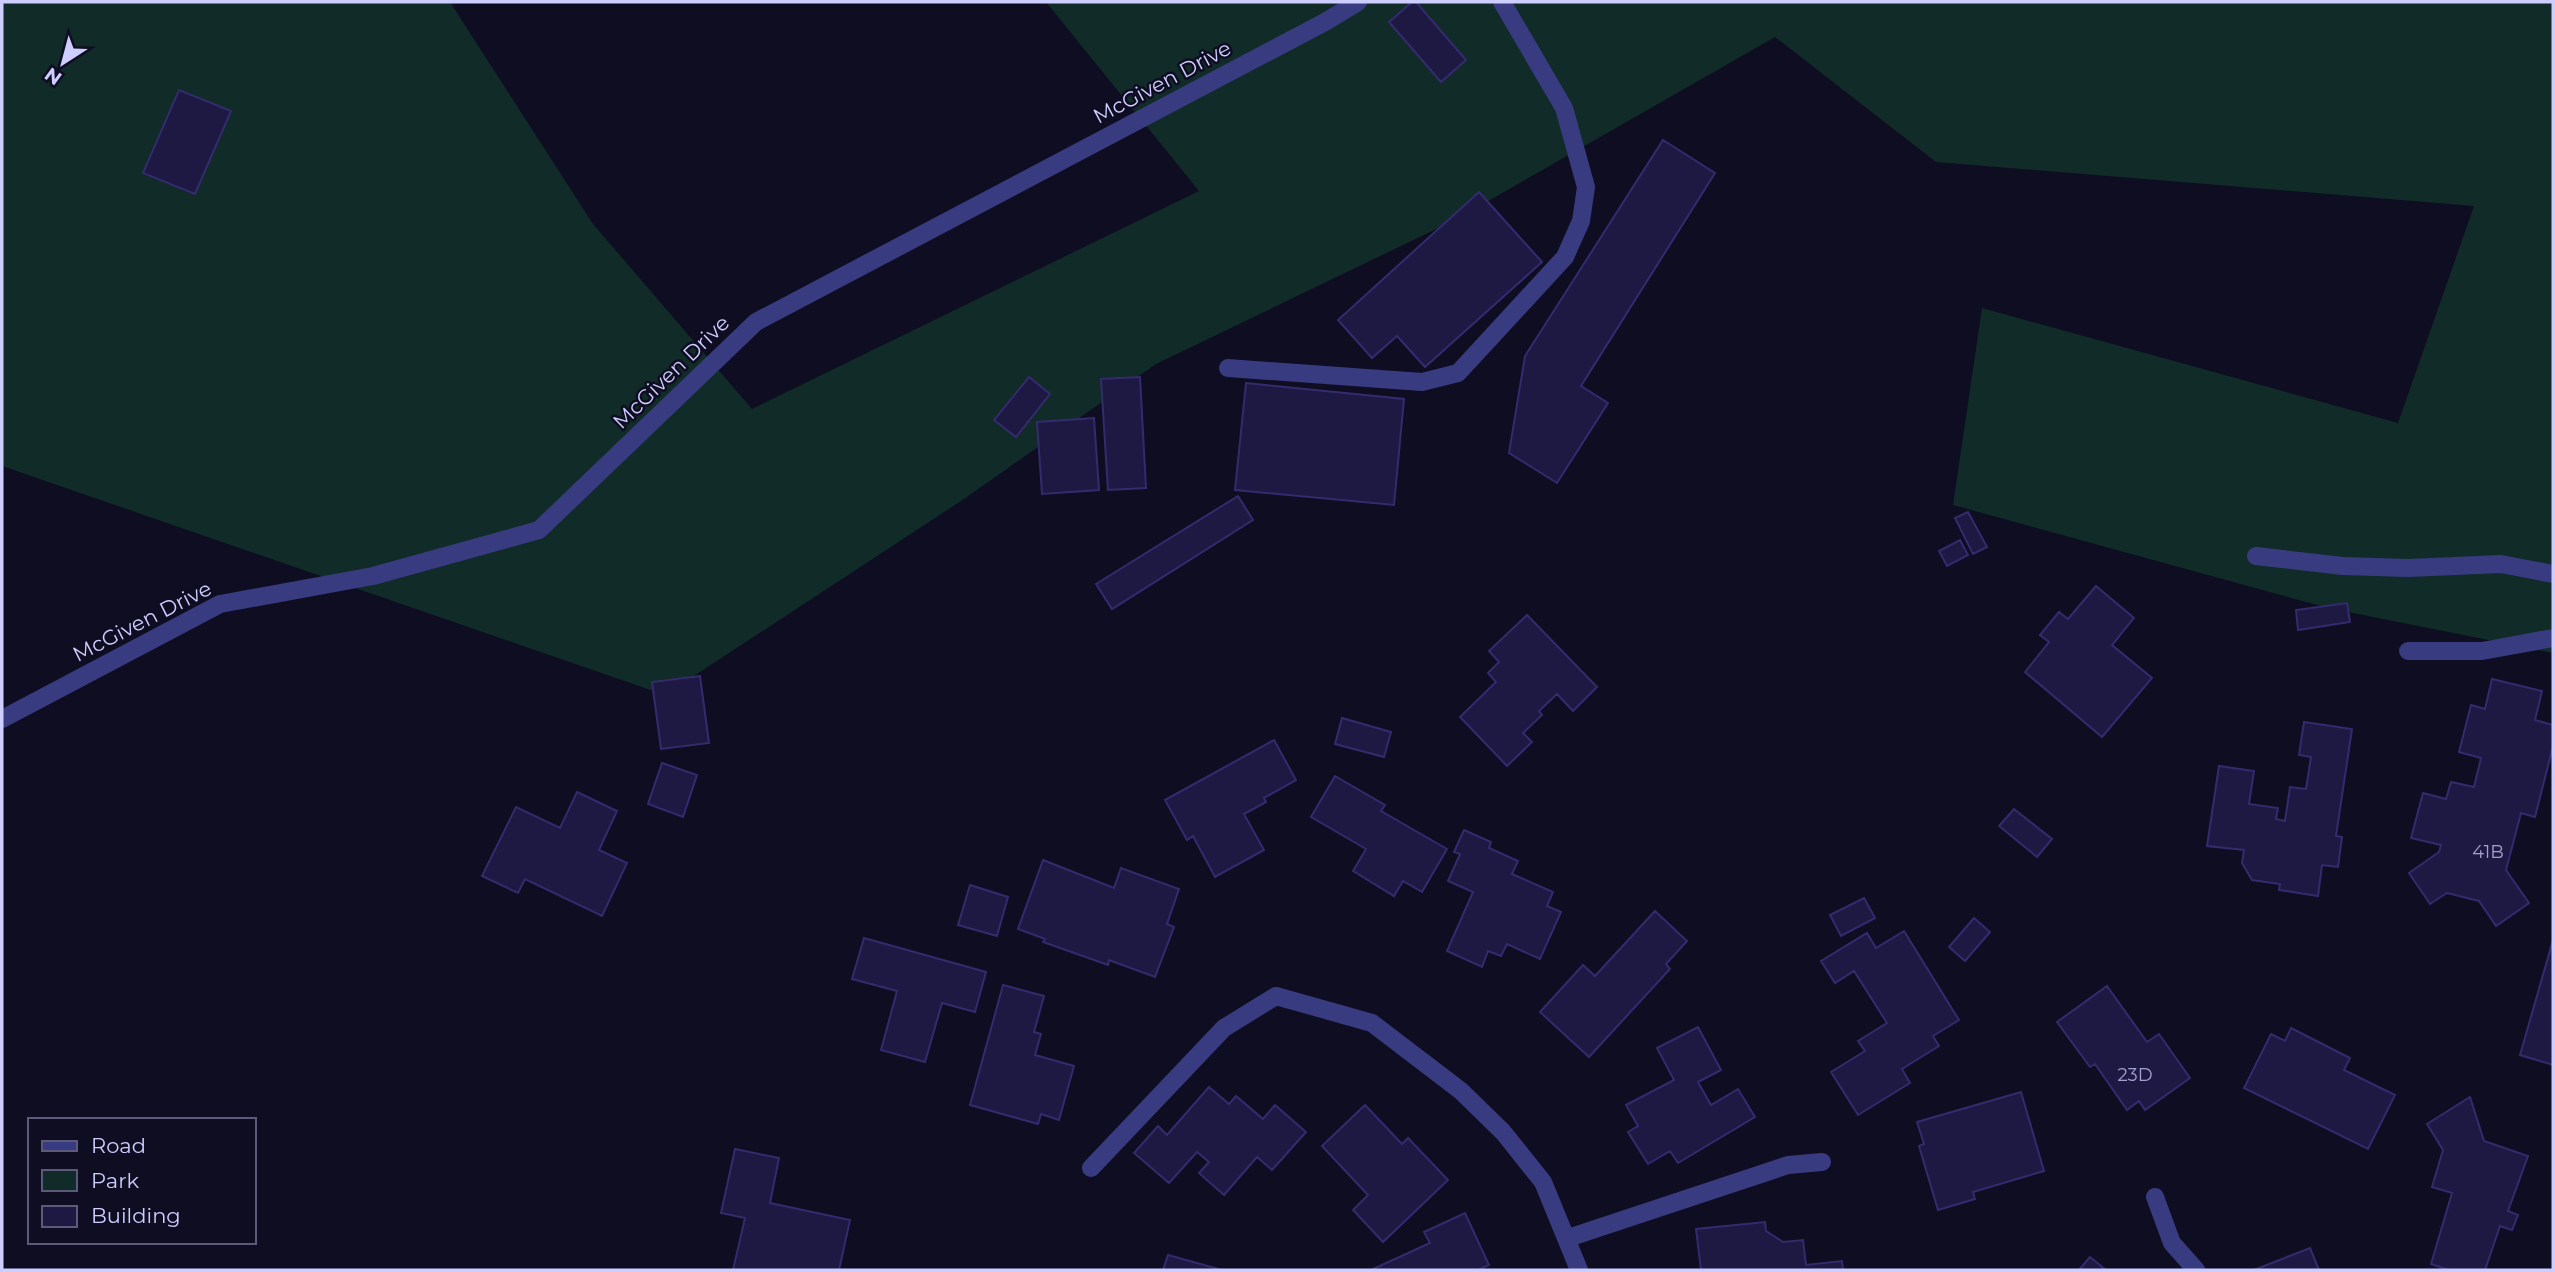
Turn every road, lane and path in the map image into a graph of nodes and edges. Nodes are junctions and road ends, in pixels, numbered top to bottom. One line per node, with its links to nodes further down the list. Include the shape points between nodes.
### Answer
1 (1358, 2): 8 (street, McGiven Drive, via 756,322 538,530 373,576 220,604)
2 (1502, 2): 3 (street, via 1564,108 1586,187 1581,221 1565,257 1458,373 1422,382)
3 (1228, 368)
4 (2256, 556): 5 (street, via 2343,566 2501,564)
5 (2553, 574)
6 (2553, 638): 7 (street, via 2482,651)
7 (2407, 651)
8 (2, 719)
9 (1822, 1162): 12 (street, via 1788,1166)
10 (1091, 1168): 12 (street, via 1224,1028 1276,996 1372,1023 1461,1091 1544,1182)
11 (2155, 1197): 14 (street, via 2172,1243)
12 (1568, 1238): 13 (street)
13 (1579, 1270)
14 (2196, 1270)

